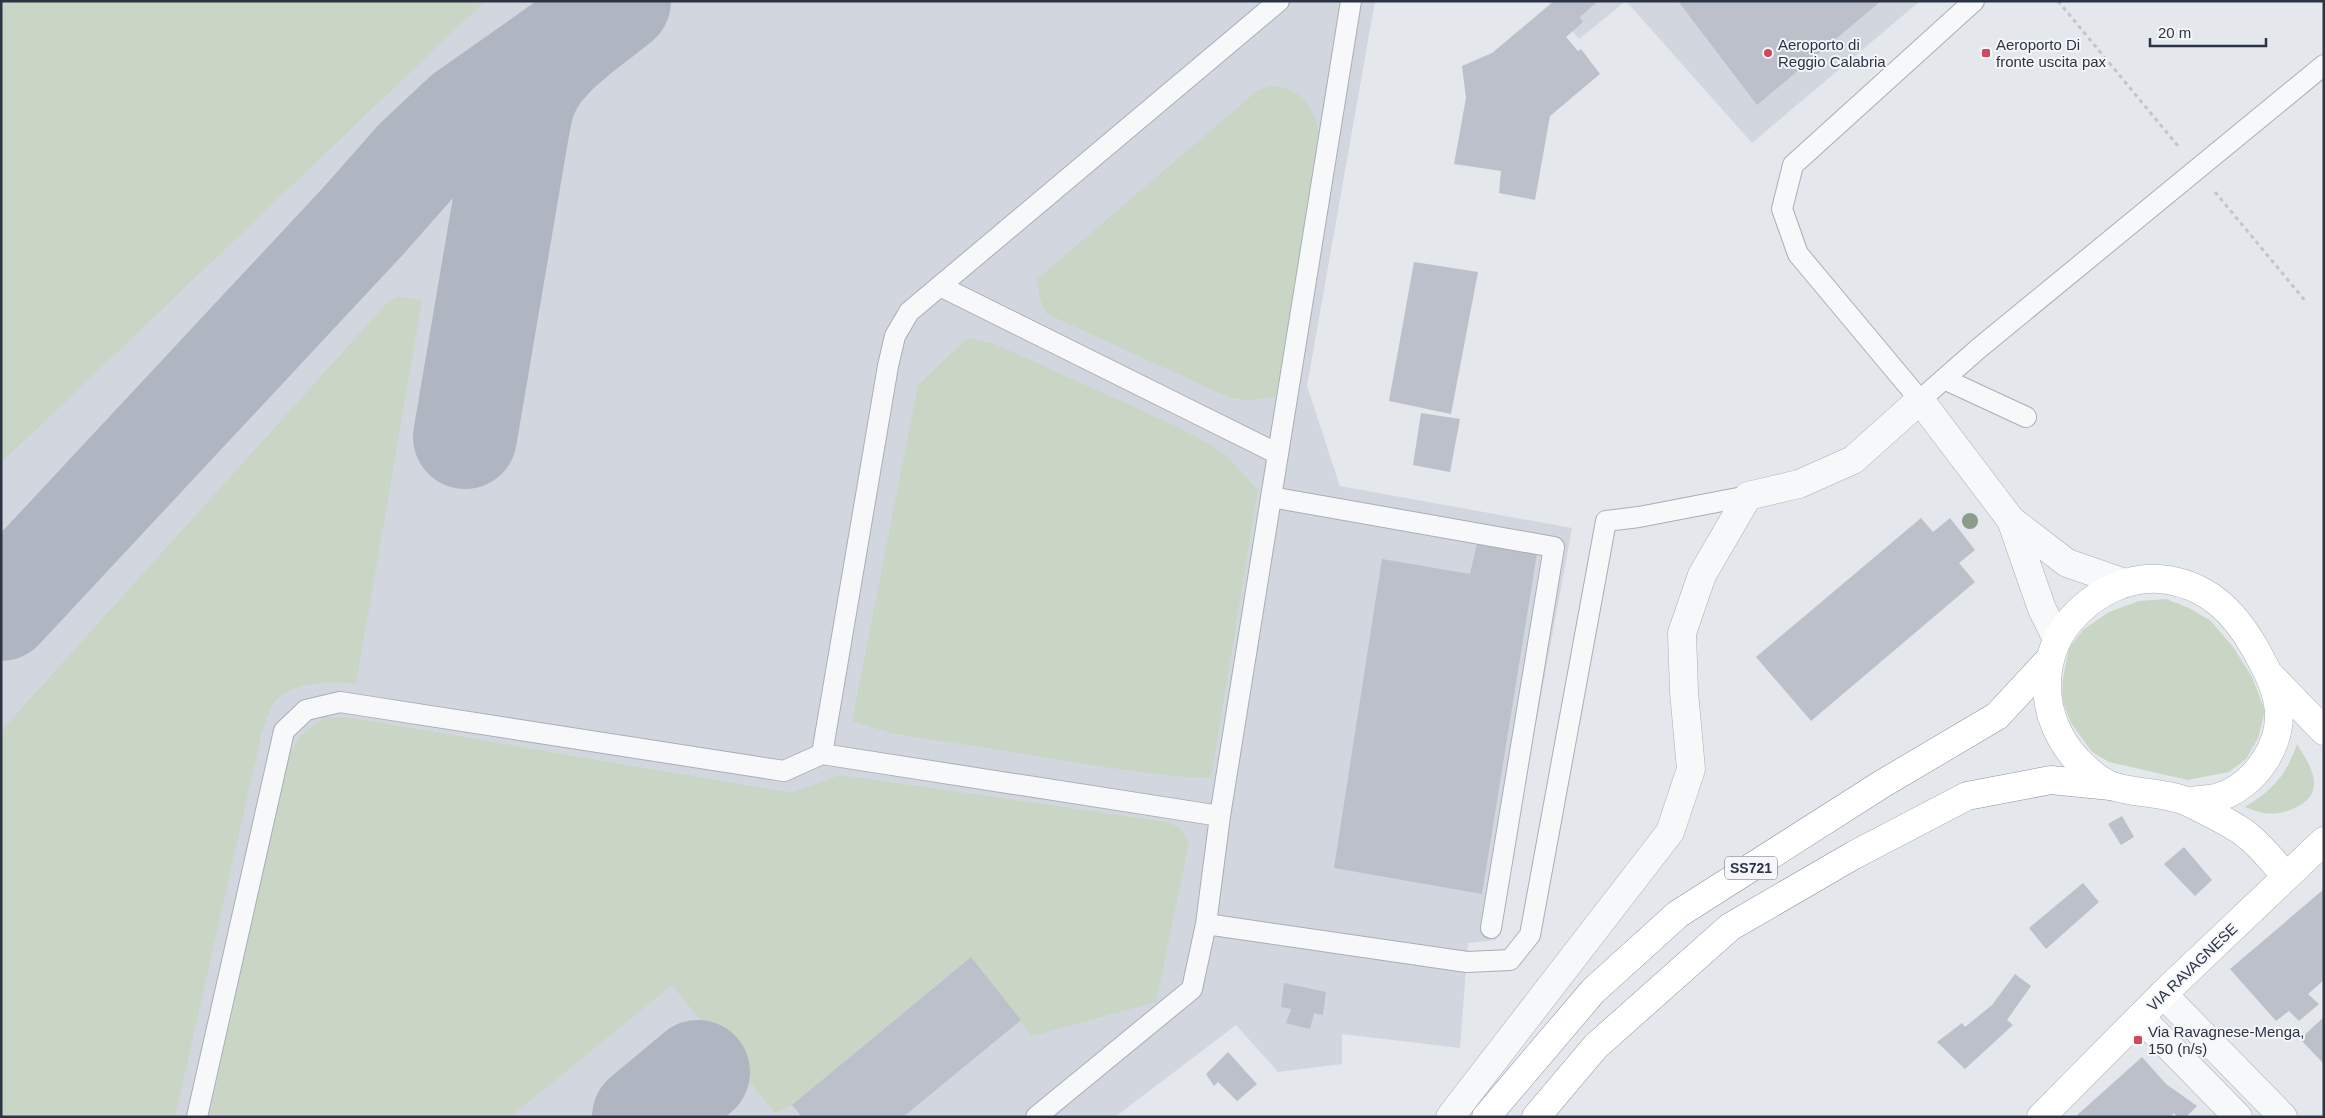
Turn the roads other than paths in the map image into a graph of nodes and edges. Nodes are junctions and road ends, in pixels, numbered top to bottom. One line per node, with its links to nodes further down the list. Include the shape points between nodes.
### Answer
1 (1279, 1): 5 (lane)
2 (1350, 1): 9 (lane)
3 (1974, 1): 7 (lane, via 1793,164 1782,209 1798,254)
4 (2324, 66): 6 (lane)
5 (940, 286): 9 (lane); 17 (lane, via 909,312 895,336)
6 (1944, 379): 7 (lane); 8 (lane)
7 (1920, 400): 10 (street, via 1853,460 1799,484); 12 (street)
8 (2026, 417)
9 (1278, 454): 11 (lane)
10 (1748, 496): 23 (lane, via 1606,521 1530,935 1510,960 1467,962); 30 (street, via 1702,575 1682,633 1691,770 1670,832)
11 (1271, 497): 20 (lane); 24 (lane, via 1554,547)
12 (2011, 520): 13 (street, via 2067,564); 14 (street)
13 (2124, 583): 14 (main road, via 2094,597 2069,620); 15 (main road, via 2158,579 2190,586 2220,602 2243,627)
14 (2053, 650): 18 (main road, via 2047,688 2050,716 2065,746 2090,773); 31 (main road, SS721, via 1997,716 1874,789 1678,914 1593,991)
15 (2270, 675): 16 (main road); 19 (main road, via 2279,720 2265,762 2244,784 2217,798)
16 (2324, 731)
17 (822, 754): 20 (lane); 28 (lane, via 784,771 340,702 306,710 284,731)
18 (2111, 786): 19 (main road); 32 (main road, SS721, via 2052,780 1967,796 1854,855 1730,927 1596,1046)
19 (2187, 801): 22 (main road, via 2248,835)
20 (1220, 816): 23 (lane)
21 (2324, 842): 22 (main road, VIA RAVAGNESE)
22 (2286, 876): 25 (main road, VIA RAVAGNESE)
23 (1206, 924): 29 (lane, via 1192,989)
24 (1491, 928)
25 (2164, 994): 26 (main road, VIA RAVAGNESE); 27 (street)
26 (2140, 1017): 33 (main road, VIA RAVAGNESE); 34 (street)
27 (2273, 1114)
28 (197, 1117)
29 (1036, 1117)
30 (1450, 1117)
31 (1486, 1117)
32 (1536, 1117)
33 (2041, 1117)
34 (2238, 1117)

